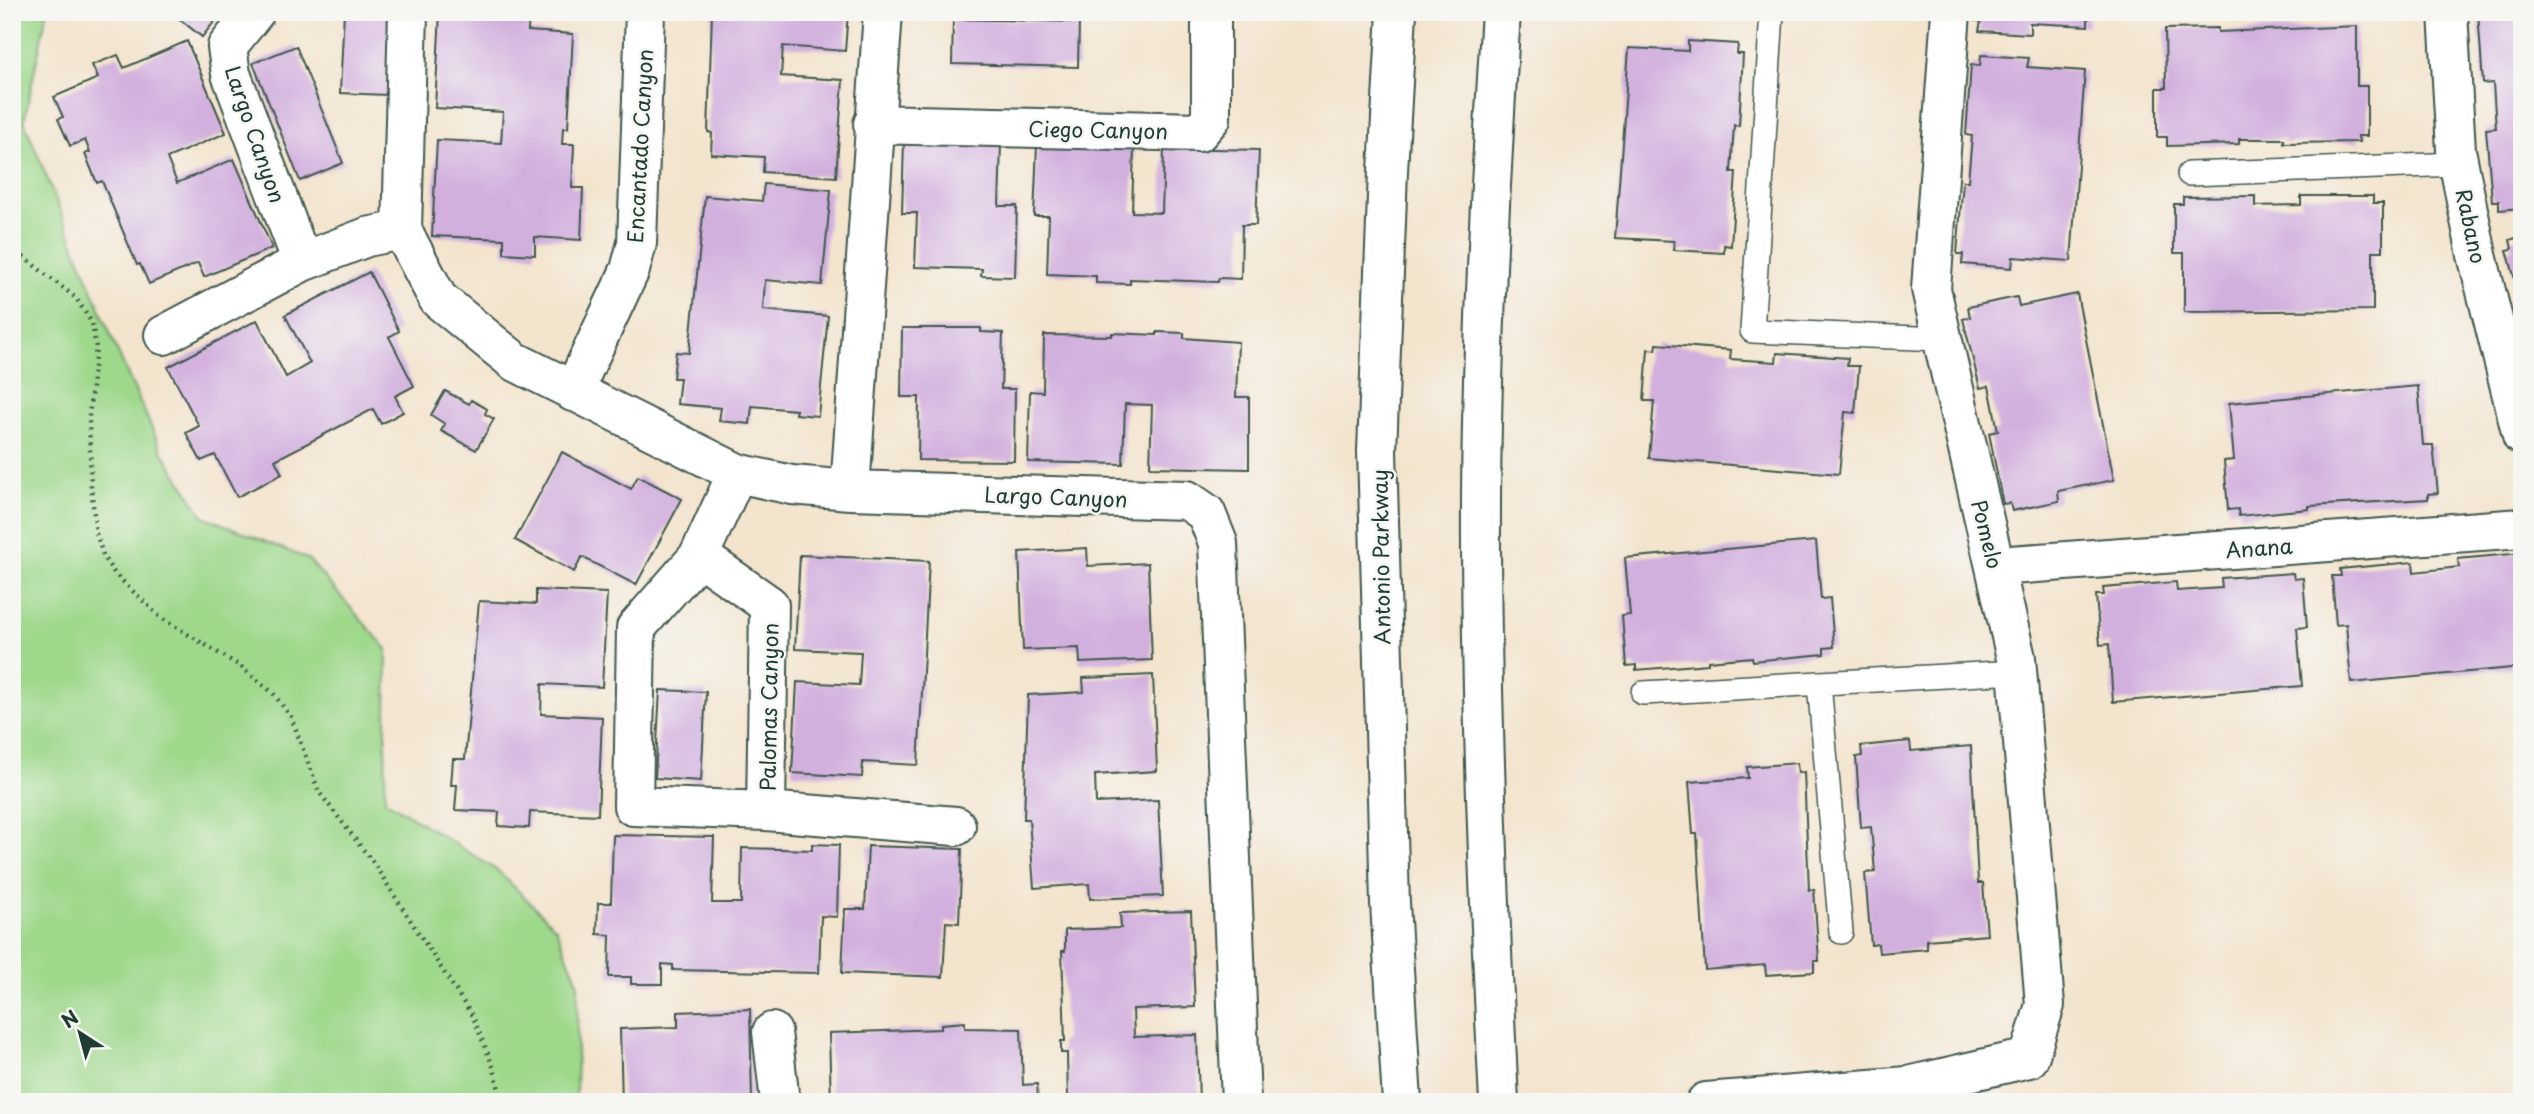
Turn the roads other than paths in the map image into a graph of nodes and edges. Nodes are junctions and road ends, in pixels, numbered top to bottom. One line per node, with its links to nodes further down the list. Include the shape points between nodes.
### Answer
1 (255, 12): 15 (street, Largo Canyon, via 227,47 231,74)
2 (408, 12): 14 (street, Largo Canyon)
3 (645, 12): 18 (street, Encantado Canyon, via 637,243 630,270)
4 (883, 12): 11 (street)
5 (1211, 12): 11 (street, Ciego Canyon, via 1211,118 1199,132)
6 (1397, 12): 35 (street, Antonio Parkway, via 1377,451 1390,890)
7 (1501, 12): 36 (street, via 1486,307 1481,547 1486,816)
8 (1772, 12): 17 (lane, via 1752,331)
9 (1951, 12): 17 (street, Pomelo, via 1931,289)
10 (2448, 12): 12 (street, Rabano)
11 (873, 124): 21 (street)
12 (2459, 164): 13 (lane); 19 (street, Rabano)
13 (2189, 174)
14 (402, 230): 15 (street, via 367,237); 18 (street, Largo Canyon, via 439,299 514,361)
15 (302, 262): 16 (street)
16 (164, 335)
17 (1940, 339): 24 (street, Pomelo)
18 (573, 392): 20 (street, Largo Canyon)
19 (2522, 436)
20 (737, 473): 21 (street, Largo Canyon, via 792,485); 23 (street, Palomas Canyon)
21 (850, 490): 34 (street, Largo Canyon, via 1187,500 1206,513 1218,543)
22 (2522, 528): 24 (street, Anana)
23 (699, 556): 28 (street, Palomas Canyon, via 769,605); 28 (street, Palomas Canyon, via 636,628 634,806)
24 (1996, 566): 25 (street, Pomelo)
25 (2017, 672): 26 (lane); 32 (street, Pomelo, via 2045,1005 2029,1058)
26 (1819, 683): 27 (lane); 30 (lane)
27 (1643, 693)
28 (766, 811): 29 (street, Palomas Canyon)
29 (956, 826)
30 (1841, 932)
31 (772, 1031): 33 (street)
32 (1907, 1094): 37 (street)
33 (780, 1102)
34 (1241, 1102)
35 (1402, 1102)
36 (1499, 1102)
37 (1706, 1102)

